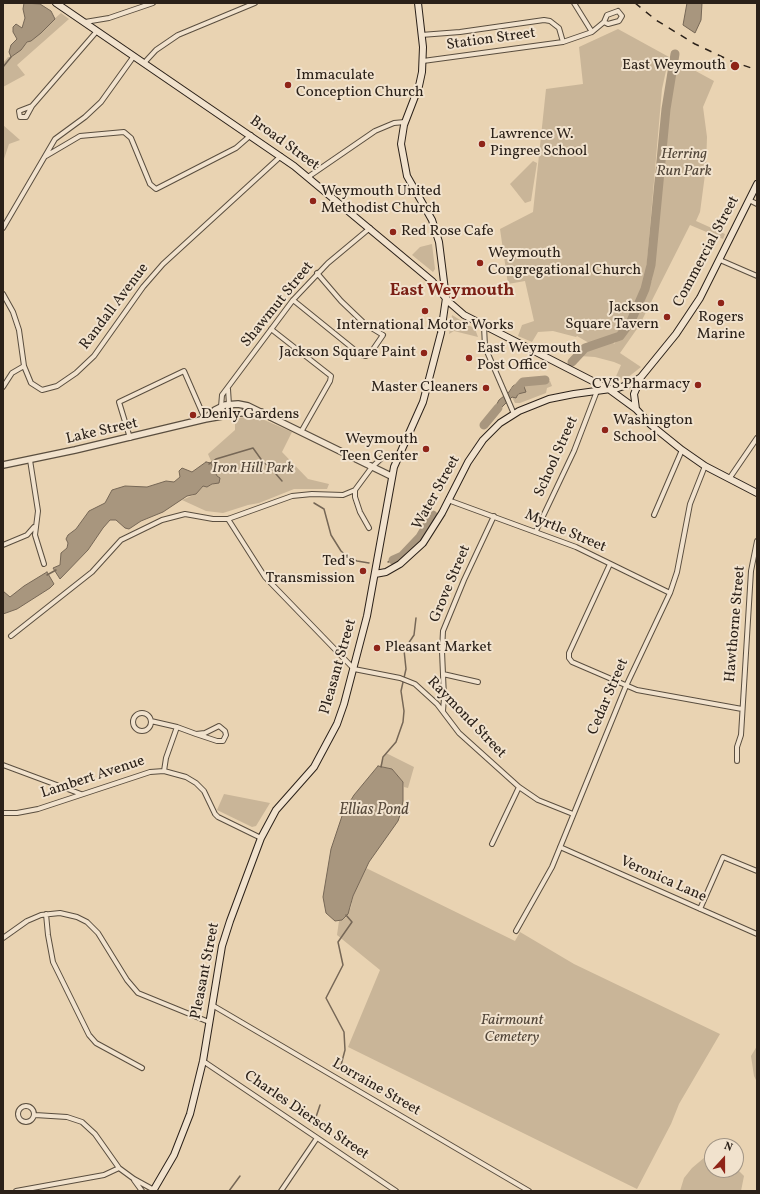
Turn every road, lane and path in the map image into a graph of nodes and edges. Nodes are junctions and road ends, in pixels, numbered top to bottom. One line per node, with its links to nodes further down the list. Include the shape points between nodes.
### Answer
1 (153, 3): 6 (street, via 109,18)
2 (255, 3): 14 (street, via 178,35 156,50)
3 (418, 3): 10 (main road)
4 (574, 3): 9 (street)
5 (59, 4): 6 (main road, Broad Street)
6 (85, 22): 8 (main road, Broad Street)
7 (604, 22): 9 (street)
8 (97, 31): 12 (main road, Broad Street); 15 (street)
9 (592, 32): 11 (street, Station Street)
10 (421, 35): 11 (street, via 544,20 559,28); 13 (main road)
11 (563, 42): 13 (street, Station Street)
12 (134, 56): 14 (main road, Broad Street); 18 (street, via 104,98 85,117 55,139)
13 (423, 61): 16 (main road, via 418,86)
14 (144, 64): 17 (main road, Broad Street)
15 (32, 106)
16 (405, 122): 20 (street, via 394,123 375,131); 30 (main road, via 401,144 404,167 410,183 432,220 437,235)
17 (251, 135): 18 (street, via 236,148 156,190 150,184 131,138 124,132 80,136); 19 (main road, Broad Street)
18 (46, 156): 24 (street)
19 (281, 156): 20 (main road, Broad Street); 34 (street, Randall Avenue, via 154,274 96,352 76,373 57,386 42,390 31,383)
20 (308, 177): 25 (main road, Broad Street)
21 (757, 184): 22 (main road, Commercial Street)
22 (749, 200): 23 (street); 26 (main road, Commercial Street)
23 (757, 204)
24 (3, 228)
25 (370, 228): 27 (street, Shawmut Street); 30 (main road, Broad Street, via 432,281)
26 (720, 260): 28 (street); 35 (main road, Commercial Street, via 686,320)
27 (318, 273): 31 (street, Shawmut Street); 31 (street, via 341,301 370,328 383,334 377,346 366,356 348,345)
28 (757, 276)
29 (3, 294): 34 (street, Randall Avenue, via 19,330)
30 (446, 298): 32 (main road, Broad Street, via 464,316); 55 (main road, Pleasant Street, via 440,335 424,398 398,454)
31 (293, 300): 33 (street, Shawmut Street)
32 (484, 326): 38 (main road, Broad Street); 43 (street, via 485,347)
33 (272, 329): 37 (street, Shawmut Street); 46 (street, via 331,376)
34 (24, 366): 36 (street, via 12,373)
35 (641, 378): 38 (main road, Commercial Street); 41 (main road, via 634,394)
36 (3, 387)
37 (228, 387): 40 (street, Shawmut Street); 40 (street, Shawmut Street, via 221,400)
38 (610, 390): 39 (main road, Commercial Street); 41 (main road, Broad Street)
39 (597, 391): 43 (main road, Commercial Street, via 549,399); 65 (street, School Street, via 580,437)
40 (225, 406): 42 (street, via 243,404); 44 (street, Shawmut Street); 44 (street, Shawmut Street); 45 (street, Lake Street)
41 (636, 409): 49 (main road, Broad Street)
42 (261, 412): 44 (street); 46 (street)
43 (514, 414): 59 (main road, Water Street, via 495,427 483,440)
44 (226, 416): 45 (street, Lake Street)
45 (205, 419): 47 (street, Lake Street); 47 (street, via 184,371 119,402)
46 (301, 432): 54 (street)
47 (130, 438): 51 (street, Lake Street)
48 (757, 438): 56 (street)
49 (682, 450): 53 (main road, Broad Street); 61 (street)
50 (384, 456): 54 (street)
51 (30, 460): 52 (street, Lake Street); 63 (street, via 38,511)
52 (3, 465)
53 (705, 466): 56 (main road, Broad Street); 71 (street, Cedar Street, via 689,508)
54 (372, 467): 55 (street); 57 (street)
55 (391, 476): 70 (main road, Pleasant Street)
56 (729, 479): 58 (main road, Broad Street)
57 (355, 490): 62 (street, via 343,495 292,496); 64 (street, via 360,512)
58 (757, 493)
59 (448, 500): 60 (street, Myrtle Street); 70 (main road, Water Street, via 428,538 418,549 395,568)
60 (494, 516): 65 (street, Myrtle Street); 74 (street, Grove Street, via 443,631)
61 (654, 516)
62 (228, 519): 72 (street, via 178,515 127,536 112,548 92,572); 73 (street, via 262,574)
63 (34, 527): 67 (street, via 27,535); 68 (street)
64 (368, 528)
65 (536, 531): 69 (street, Myrtle Street)
66 (757, 540): 77 (street, Hawthorne Street, via 752,571)
67 (3, 545)
68 (44, 564)
69 (610, 564): 71 (street, Myrtle Street); 76 (street, via 569,658 572,662)
70 (376, 574): 73 (main road, Pleasant Street)
71 (670, 593): 76 (street, Cedar Street)
72 (11, 636)
73 (354, 669): 78 (street, Raymond Street, via 411,681); 89 (main road, Pleasant Street, via 340,717 319,759 306,778 276,810)
74 (443, 674): 75 (street); 78 (street, Grove Street)
75 (478, 682)
76 (626, 686): 77 (street); 88 (street, Cedar Street)
77 (742, 709): 82 (street, Hawthorne Street)
78 (443, 711): 85 (street, Raymond Street, via 459,733)
79 (151, 721): 79 (street, via 145,714 139,714 135,717 133,725 140,731 146,730); 80 (street)
80 (177, 727): 81 (street); 84 (street)
81 (196, 734): 81 (street, via 205,733 219,726 226,735 221,742)
82 (737, 761)
83 (3, 765): 86 (street)
84 (164, 771): 86 (street, Lambert Avenue, via 150,772); 89 (street, Lambert Avenue, via 186,777 196,783 204,791 214,814)
85 (519, 787): 88 (street, Raymond Street, via 538,800); 90 (street)
86 (81, 794): 87 (street, Lambert Avenue, via 32,810)
87 (3, 813)
88 (573, 814): 91 (street, Cedar Street)
89 (261, 838): 98 (main road, Pleasant Street, via 226,932)
90 (492, 844)
91 (560, 847): 93 (street, Veronica Lane); 95 (street, Cedar Street, via 552,867)
92 (757, 871): 93 (street, via 723,857)
93 (700, 909): 96 (street, Veronica Lane)
94 (46, 914): 97 (street, via 27,921); 99 (street, via 69,914 87,922 101,936 127,980 138,993); 101 (street, via 53,962 89,1035 96,1043)
95 (516, 931)
96 (757, 934)
97 (3, 938)
98 (212, 1005): 99 (main road, Pleasant Street); 111 (street, Lorraine Street)
99 (209, 1022): 100 (main road, Pleasant Street)
100 (203, 1061): 103 (street, Charles Diersch Street); 106 (main road, Pleasant Street, via 185,1129 171,1161)
101 (142, 1068)
102 (35, 1115): 102 (street, via 29,1106 21,1108 18,1113 21,1120 26,1123 33,1120); 104 (street, via 67,1117 82,1122 95,1134)
103 (317, 1138): 109 (street); 110 (street, Charles Diersch Street)
104 (119, 1168): 105 (street); 107 (street, via 104,1175)
105 (134, 1179): 106 (street); 108 (street)
106 (154, 1190)
107 (16, 1191)
108 (142, 1191)
109 (281, 1191)
110 (396, 1191)
111 (529, 1191)

